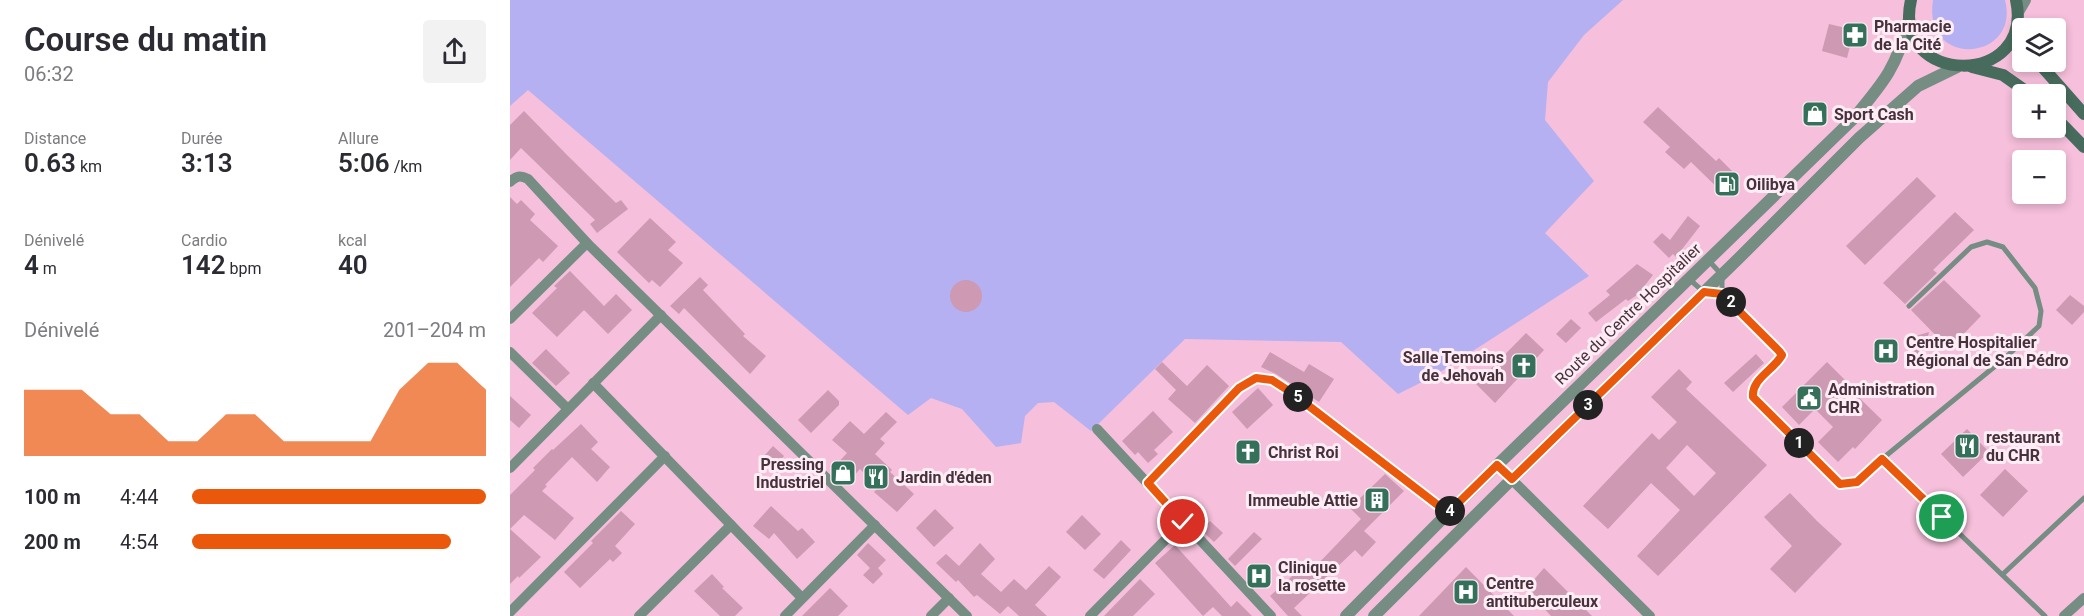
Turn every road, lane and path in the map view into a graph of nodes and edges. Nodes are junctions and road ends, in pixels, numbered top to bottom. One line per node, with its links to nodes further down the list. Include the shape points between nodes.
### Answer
1 (2025, 0): 3 (street)
2 (1909, 6): 5 (main road, via 1913,32 1922,49); 13 (street, Route du Centre Hospitalier, via 1902,47 1883,82 1853,119)
3 (2018, 17): 4 (main road, via 2004,49 1989,61)
4 (1971, 66): 5 (main road); 7 (main road, via 2003,75)
5 (1957, 67): 14 (street, via 1906,96)
6 (2047, 72): 8 (main road)
7 (2016, 84)
8 (2084, 114)
9 (2066, 128): 10 (main road)
10 (2084, 147)
11 (510, 182): 12 (street, via 515,177 528,179)
12 (587, 243): 19 (street); 20 (street)
13 (1707, 259): 14 (lane); 15 (street, Route du Centre Hospitalier)
14 (1722, 275): 16 (street); 17 (lane)
15 (1688, 278): 16 (lane); 27 (street, Route du Centre Hospitalier)
16 (1704, 292): 17 (lane); 29 (street)
17 (1722, 294): 26 (lane, via 1782,355 1754,386 1753,397 1840,484 1857,482)
18 (1908, 306): 26 (lane, via 1971,247 1987,242 2003,247 2016,263 2035,288 2041,311 2039,326 2005,358)
19 (661, 315): 22 (street); 35 (street)
20 (510, 319)
21 (510, 352): 23 (street)
22 (593, 383): 23 (street); 25 (street)
23 (568, 409): 28 (street)
24 (1097, 429): 30 (street)
25 (664, 456): 34 (street); 41 (street)
26 (1882, 459): 36 (lane)
27 (1497, 465): 29 (street); 32 (street, Route du Centre Hospitalier)
28 (510, 468)
29 (1512, 479): 49 (street); 50 (street)
30 (1148, 483): 32 (street, via 1239,388 1256,378 1272,380 1292,393); 33 (street)
31 (2084, 498): 36 (lane)
32 (1448, 513): 48 (street, Route du Centre Hospitalier)
33 (1183, 522): 46 (street); 47 (street)
34 (731, 525): 37 (street); 42 (street)
35 (875, 525): 37 (street); 38 (street)
36 (2003, 574): 51 (lane)
37 (802, 598): 43 (street)
38 (949, 598): 44 (street); 45 (street)
39 (2084, 598): 40 (street)
40 (2079, 607): 52 (street)
41 (510, 612)
42 (639, 616)
43 (785, 616)
44 (931, 616)
45 (967, 616)
46 (1090, 616)
47 (1271, 616)
48 (1346, 616)
49 (1374, 616)
50 (1650, 616)
51 (2045, 616)
52 (2064, 616)

